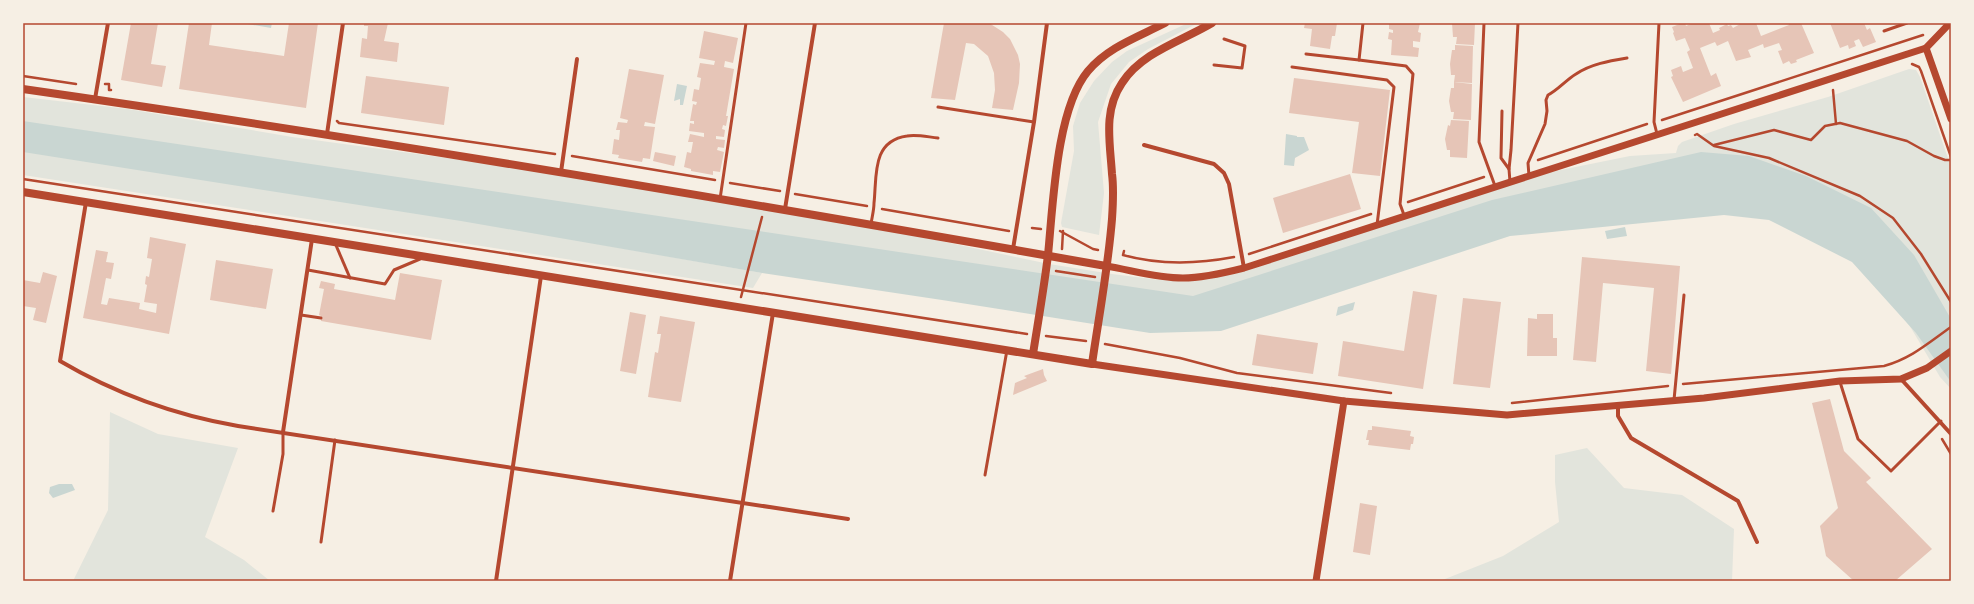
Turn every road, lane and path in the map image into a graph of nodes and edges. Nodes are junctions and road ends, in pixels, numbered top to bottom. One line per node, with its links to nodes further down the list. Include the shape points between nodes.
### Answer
1 (108, 23): 26 (street)
2 (343, 23): 37 (street)
3 (746, 23): 53 (lane)
4 (815, 23): 57 (street)
5 (1047, 23): 34 (street)
6 (1164, 23): 66 (main road, via 1113,49 1101,58 1088,72 1073,96 1063,132 1049,229)
7 (1212, 23): 69 (main road, via 1135,67 1122,83 1112,104 1108,127 1113,205)
8 (1364, 23): 21 (lane)
9 (1484, 23): 47 (lane, via 1479,142)
10 (1518, 23): 45 (lane)
11 (1658, 23): 35 (lane)
12 (1907, 23): 14 (lane)
13 (1950, 23): 17 (street)
14 (1884, 31)
15 (1927, 34): 35 (path)
16 (1224, 39): 22 (lane, via 1245,46 1242,68)
17 (1926, 48): 33 (street); 38 (street)
18 (1306, 54): 21 (lane)
19 (1627, 58): 44 (lane, via 1598,64 1575,74 1548,95 1545,124)
20 (576, 59): 46 (street)
21 (1359, 60): 55 (lane, via 1406,66 1412,71)
22 (1214, 65)
23 (1292, 67): 58 (lane, via 1386,80 1394,87)
24 (1921, 71): 43 (path)
25 (23, 76): 26 (path, via 92,87 93,82)
26 (98, 82): 28 (path, via 109,84 109,90); 30 (street)
27 (23, 89): 30 (main road)
28 (116, 91)
29 (1832, 91): 36 (path)
30 (95, 99): 37 (main road)
31 (938, 108): 34 (lane)
32 (1502, 111): 45 (lane, via 1501,158)
33 (1951, 119)
34 (1034, 122): 64 (street)
35 (1654, 122): 38 (lane); 44 (path)
36 (1836, 124): 42 (path, via 1825,126 1811,140 1774,130); 43 (path, via 1850,125 1907,141 1934,156 1945,160)
37 (327, 134): 46 (main road)
38 (1658, 134): 48 (street)
39 (1691, 135): 42 (path, via 1697,134)
40 (938, 138): 60 (lane, via 904,136 893,141 881,152 876,168)
41 (1144, 145): 67 (street, via 1214,164 1224,174 1229,184)
42 (1714, 146): 76 (path, via 1769,158 1860,196 1893,218 1921,254)
43 (1951, 158)
44 (1528, 163): 48 (lane)
45 (1509, 169): 50 (lane)
46 (561, 173): 53 (main road)
47 (1491, 175): 51 (lane); 55 (path)
48 (1529, 176): 50 (street)
49 (23, 179): 74 (path)
50 (1510, 182): 51 (street)
51 (1495, 187): 59 (street)
52 (23, 192): 54 (main road)
53 (720, 199): 56 (main road)
54 (86, 202): 62 (main road); 97 (street, via 60,361 106,386 156,406 210,421)
55 (1400, 204): 59 (lane)
56 (765, 206): 57 (main road); 74 (path)
57 (786, 209): 60 (main road)
58 (1379, 211): 61 (lane); 67 (path)
59 (1404, 216): 61 (street)
60 (871, 224): 64 (main road)
61 (1378, 225): 70 (street)
62 (312, 239): 63 (main road); 71 (street)
63 (334, 242): 68 (main road); 73 (lane)
64 (1012, 249): 66 (main road)
65 (1124, 251): 67 (path, via 1123,255 1132,258 1174,263 1214,261)
66 (1048, 256): 69 (main road); 82 (main road)
67 (1242, 256): 70 (street)
68 (425, 257): 72 (main road); 73 (lane, via 394,270 385,284)
69 (1106, 266): 70 (street, via 1184,278 1222,274); 83 (main road)
70 (1244, 268)
71 (308, 270): 73 (lane); 79 (street)
72 (541, 275): 77 (main road); 100 (street)
73 (350, 278)
74 (743, 291): 77 (path); 82 (path, via 1006,332)
75 (1684, 294): 90 (lane)
76 (1951, 302)
77 (738, 308): 78 (main road)
78 (773, 313): 84 (main road); 102 (street)
79 (301, 315): 80 (lane); 97 (street)
80 (321, 318)
81 (1951, 327): 90 (path, via 1913,355 1884,366)
82 (1037, 331): 83 (path); 86 (main road)
83 (1096, 339): 87 (main road); 91 (path, via 1237,373)
84 (1007, 350): 86 (main road); 101 (lane)
85 (1951, 351): 88 (street, via 1927,368)
86 (1033, 354): 87 (main road)
87 (1092, 364): 93 (street)
88 (1901, 379): 89 (street); 96 (street)
89 (1840, 381): 92 (street); 96 (lane, via 1858,439 1891,471)
90 (1675, 385): 92 (lane); 94 (path)
91 (1396, 394)
92 (1674, 400): 95 (street)
93 (1344, 401): 95 (street, via 1508,415); 109 (street)
94 (1505, 403)
95 (1618, 406): 106 (street, via 1618,416 1631,438 1738,501)
96 (1941, 421): 98 (street)
97 (283, 432): 99 (street); 103 (lane, via 283,454)
98 (1951, 434)
99 (335, 440): 100 (street); 105 (lane)
100 (513, 467): 102 (street); 107 (street)
101 (985, 475)
102 (742, 502): 104 (street); 108 (street)
103 (273, 511)
104 (848, 519)
105 (321, 542)
106 (1757, 542)
107 (496, 581)
108 (730, 581)
109 (1316, 581)

